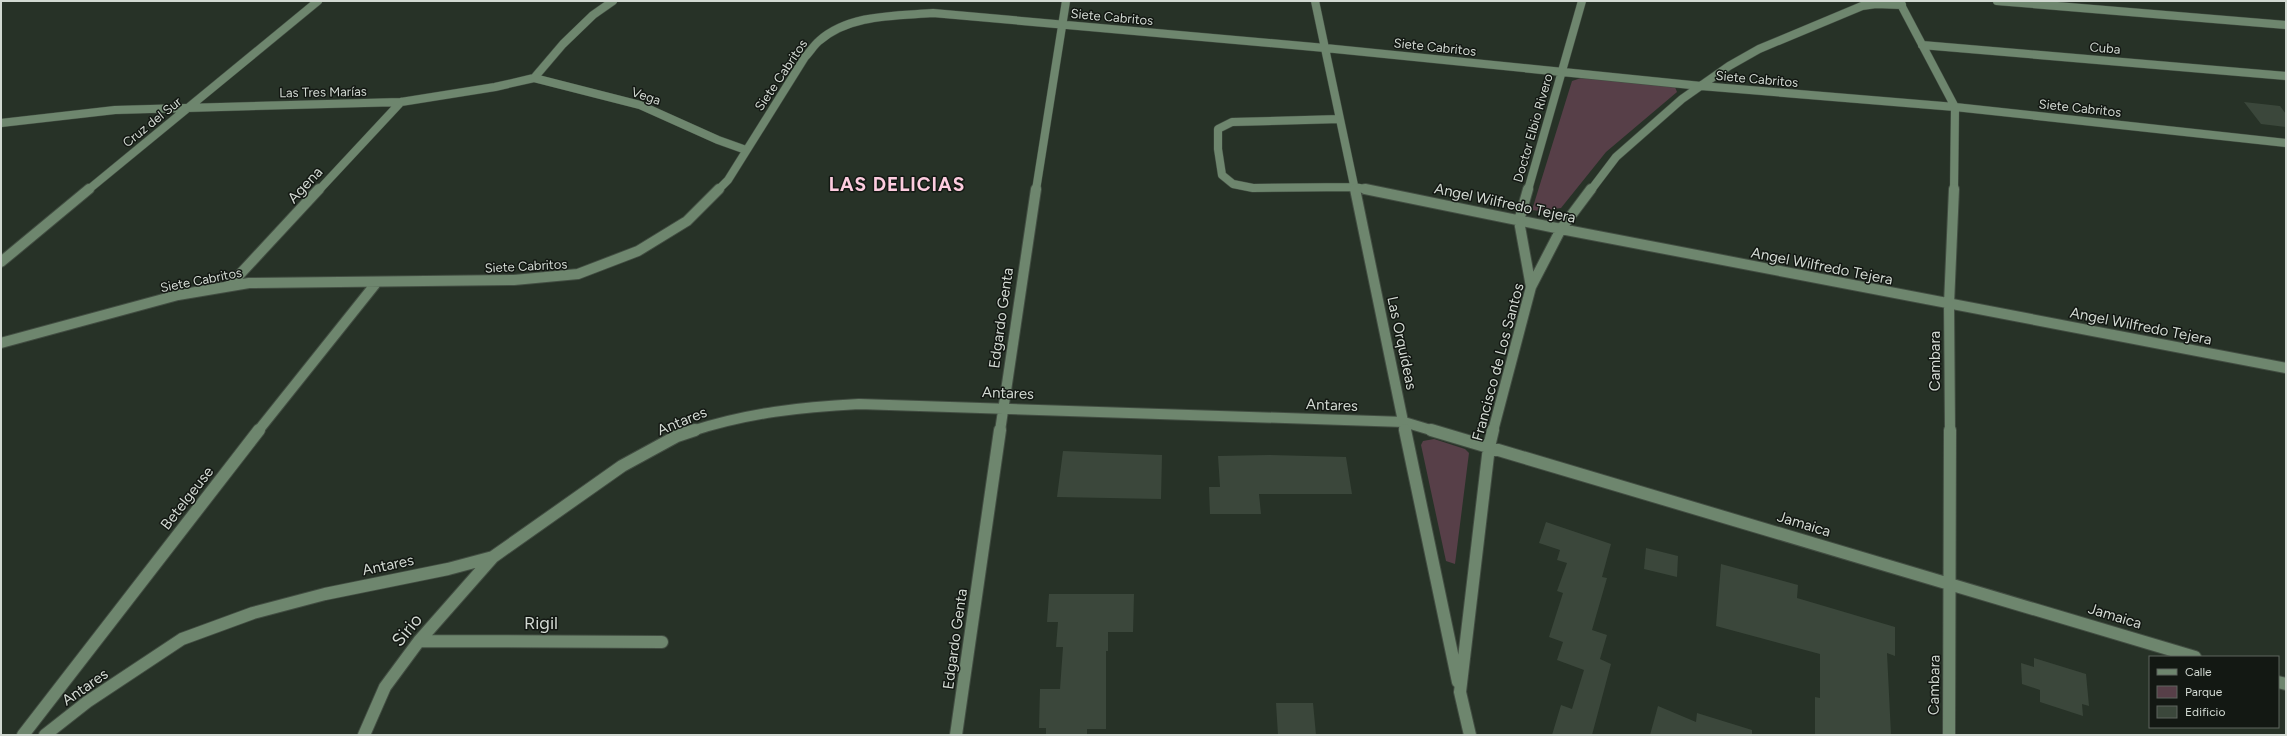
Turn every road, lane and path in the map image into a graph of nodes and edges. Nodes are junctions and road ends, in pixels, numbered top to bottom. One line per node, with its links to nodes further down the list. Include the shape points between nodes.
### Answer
1 (318, 1): 17 (street, Cruz del Sur)
2 (612, 1): 14 (street, via 593,15 563,44)
3 (1066, 1): 8 (street, Edgardo Genta)
4 (1315, 1): 11 (street, Las Orquídeas)
5 (1582, 1): 12 (street, Doctor Elbio Rivero)
6 (1997, 1): 9 (street)
7 (1900, 3): 10 (street, Cambara); 15 (street, Francisco de Los Santos, via 1862,6 1804,29 1759,49)
8 (1062, 24): 11 (street, Siete Cabritos); 22 (street, Siete Cabritos, via 933,14 878,17 841,27 820,40 805,56); 33 (street, Edgardo Genta)
9 (2286, 25)
10 (1922, 44): 13 (street, Cuba); 18 (street, Cambara)
11 (1325, 48): 12 (street, Siete Cabritos); 19 (street, Las Orquídeas)
12 (1561, 72): 15 (street, Siete Cabritos); 24 (street, Doctor Elbio Rivero)
13 (2286, 76)
14 (534, 78): 16 (street, Las Tres Marías, via 454,95); 22 (street, Vega, via 640,105)
15 (1701, 86): 18 (street, Siete Cabritos); 25 (street, Francisco de Los Santos, via 1682,99 1616,157)
16 (401, 102): 17 (street, Las Tres Marías); 28 (street, Agena)
17 (189, 107): 20 (street, Las Tres Marías, via 115,110); 26 (street, Cruz del Sur)
18 (1955, 107): 21 (street, Siete Cabritos); 30 (street, Cambara)
19 (1340, 119): 23 (street, Las Orquídeas); 23 (street, Angel Wilfredo Tejera, via 1251,120 1225,124 1218,129 1222,175 1233,184 1253,188)
20 (1, 123)
21 (2286, 143)
22 (746, 150): 27 (street, Siete Cabritos, via 728,180 687,221 638,251 578,274 514,280)
23 (1354, 187): 24 (street, Angel Wilfredo Tejera); 34 (street, Las Orquídeas)
24 (1519, 221): 25 (street, Angel Wilfredo Tejera); 29 (street, Doctor Elbio Rivero)
25 (1561, 229): 29 (street, Francisco de Los Santos); 30 (street, Angel Wilfredo Tejera)
26 (1, 262)
27 (377, 282): 28 (street, Siete Cabritos, via 249,283); 42 (street, Betelgeuse, via 280,402)
28 (230, 286): 31 (street, Siete Cabritos, via 178,295)
29 (1531, 287): 35 (street, Francisco de Los Santos)
30 (1949, 304): 32 (street, Angel Wilfredo Tejera); 37 (street, Cambara)
31 (1, 343)
32 (2286, 368)
33 (1003, 408): 34 (street, Antares); 36 (street, Antares, via 859,404 792,408 728,419 677,436 622,466); 45 (street, Edgardo Genta)
34 (1404, 422): 35 (street, Jamaica); 41 (street, Las Orquídeas)
35 (1489, 447): 37 (street, Jamaica); 41 (street, Francisco de Los Santos)
36 (492, 557): 38 (street, Sirio); 43 (street, Antares, via 325,594 253,613 182,639 87,702)
37 (1951, 584): 40 (street, Jamaica); 47 (street, Cambara)
38 (419, 641): 39 (street, Rigil); 44 (street, Sirio, via 385,687)
39 (662, 642)
40 (2192, 656)
41 (1460, 692): 46 (street, Francisco de Los Santos)
42 (23, 735)
43 (46, 735)
44 (364, 735)
45 (956, 735)
46 (1470, 735)
47 (1949, 735)

